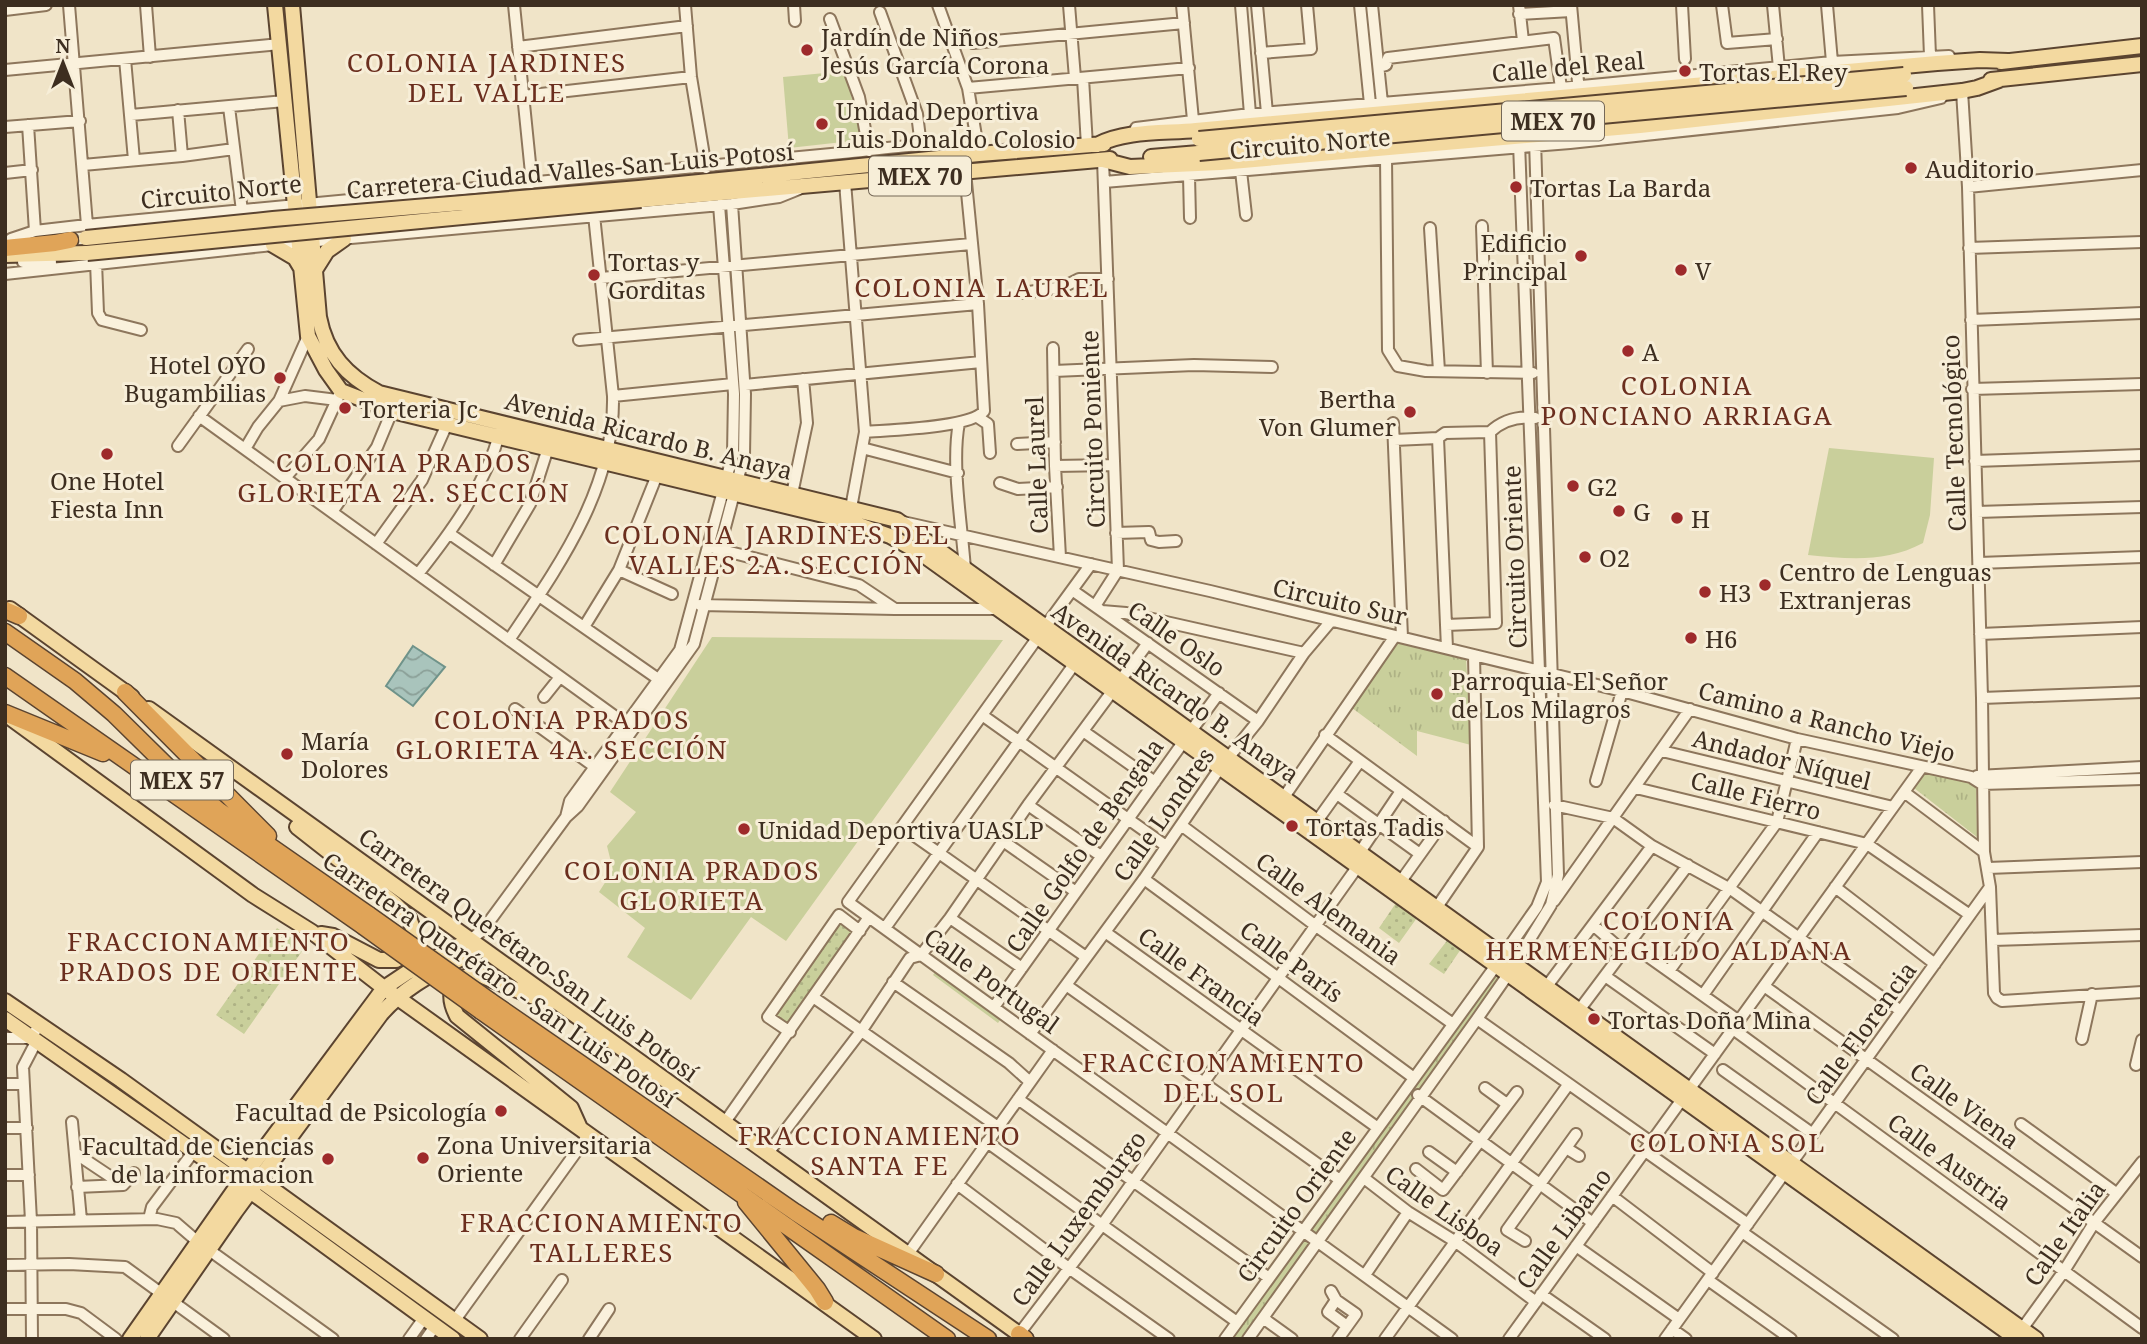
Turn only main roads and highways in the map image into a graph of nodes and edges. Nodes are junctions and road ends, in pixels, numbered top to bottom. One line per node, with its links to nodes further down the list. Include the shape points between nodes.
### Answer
1 (275, 5): 17 (main road, Avenida Ricardo B. Anaya, via 294,206)
2 (292, 5): 17 (main road, Avenida Ricardo B. Anaya, via 309,204)
3 (2142, 46): 4 (main road, MEX 70)
4 (2008, 61): 7 (main road); 8 (main road, MEX 70)
5 (2142, 64): 6 (main road, MEX 70)
6 (1999, 80): 8 (main road, MEX 70); 8 (main road, via 1962,91)
7 (1633, 91): 9 (main road, via 1516,97); 10 (main road, via 1625,111)
8 (1905, 92): 10 (main road, via 1761,118); 13 (main road, MEX 70, bridge)
9 (1487, 105): 11 (main road, via 1495,122); 12 (main road)
10 (1640, 126): 11 (main road, via 1535,141)
11 (1490, 140): 14 (main road, via 1220,163 1130,167)
12 (1097, 143): 13 (main road, Carretera Ciudad Valles-San Luis Potosí / MEX 70); 15 (main road, Carretera Ciudad Valles-San Luis Potosí / MEX 70)
13 (1199, 146): 14 (main road, MEX 70)
14 (1103, 160): 15 (main road, MEX 70, via 808,186)
15 (640, 194): 20 (main road, Carretera Ciudad Valles-San Luis Potosí / MEX 70, bridge, via 273,219)
16 (344, 239): 23 (main road)
17 (305, 242): 23 (main road, Avenida Ricardo B. Anaya)
18 (7, 243): 20 (highway)
19 (273, 245): 23 (main road)
20 (84, 248): 21 (main road, MEX 70); 22 (main road)
21 (5, 255)
22 (5, 264)
23 (308, 269): 24 (main road, Avenida Ricardo B. Anaya); 24 (main road, Avenida Ricardo B. Anaya, via 308,336)
24 (322, 349): 25 (main road, Avenida Ricardo B. Anaya, via 379,393); 25 (main road, Avenida Ricardo B. Anaya, via 326,370 339,395 447,424)
25 (501, 430): 26 (main road, Avenida Ricardo B. Anaya); 26 (main road, Avenida Ricardo B. Anaya, via 548,448)
26 (606, 455): 27 (main road, Avenida Ricardo B. Anaya); 27 (main road, Avenida Ricardo B. Anaya, via 657,475)
27 (730, 486): 30 (main road, Avenida Ricardo B. Anaya, via 891,536 998,609); 30 (main road, Avenida Ricardo B. Anaya, via 792,494 897,520)
28 (10, 611): 34 (main road, Carretera Querétaro-San Luis Potosí)
29 (5, 632): 41 (highway, Carretera Querétaro - San Luis Potosí / MEX 57, via 75,681 218,810)
30 (1042, 632): 33 (main road, Avenida Ricardo B. Anaya); 33 (main road, Avenida Ricardo B. Anaya, via 1075,663)
31 (5, 665): 35 (highway, via 41,692)
32 (5, 676): 35 (highway, Carretera Querétaro - San Luis Potosí / MEX 57)
33 (1116, 685): 37 (main road, Avenida Ricardo B. Anaya)
34 (125, 692): 39 (main road, Carretera Querétaro-San Luis Potosí); 41 (highway)
35 (53, 709): 38 (highway, Carretera Querétaro - San Luis Potosí / MEX 57)
36 (5, 713): 38 (highway); 43 (main road, via 253,895)
37 (1224, 763): 40 (main road, Avenida Ricardo B. Anaya); 40 (main road, Avenida Ricardo B. Anaya, via 1284,797)
38 (135, 766): 42 (highway, Carretera Querétaro - San Luis Potosí / MEX 57)
39 (258, 788): 43 (main road, via 269,803 394,903 409,918 415,934 410,950 396,960 379,960 333,936); 44 (main road, Carretera Querétaro-San Luis Potosí)
40 (1359, 859): 45 (main road, Avenida Ricardo B. Anaya); 45 (main road, Avenida Ricardo B. Anaya, via 1401,881)
41 (297, 865): 42 (highway, Carretera Querétaro - San Luis Potosí / MEX 57)
42 (366, 920): 48 (highway, Carretera Querétaro - San Luis Potosí / MEX 57, bridge)
43 (312, 932): 46 (main road)
44 (474, 943): 46 (main road, via 471,953); 49 (main road, Carretera Querétaro-San Luis Potosí)
45 (1506, 964): 51 (main road, Avenida Ricardo B. Anaya); 51 (main road, Avenida Ricardo B. Anaya, via 1580,1009)
46 (390, 992): 52 (main road); 54 (main road, via 326,1086)
47 (5, 1001): 54 (main road, via 121,1080)
48 (486, 1006): 55 (highway, Carretera Querétaro - San Luis Potosí / MEX 57); 58 (highway, Carretera Querétaro - San Luis Potosí / MEX 57)
49 (570, 1011): 52 (main road, via 480,975 457,981 451,993 457,1016 571,1108); 59 (main road, Carretera Querétaro-San Luis Potosí)
50 (5, 1019): 53 (main road)
51 (1686, 1093): 62 (main road, Avenida Ricardo B. Anaya)
52 (584, 1131): 61 (main road)
53 (217, 1168): 54 (main road); 56 (main road)
54 (249, 1182): 56 (main road); 57 (main road); 67 (main road)
55 (733, 1186): 61 (highway); 69 (highway, Carretera Querétaro - San Luis Potosí / MEX 57)
56 (231, 1207): 57 (main road); 60 (main road)
57 (278, 1212): 66 (main road)
58 (795, 1212): 59 (highway, via 822,1219); 70 (highway, Carretera Querétaro - San Luis Potosí / MEX 57)
59 (936, 1274): 63 (main road, Carretera Querétaro-San Luis Potosí)
60 (168, 1298): 64 (main road); 65 (main road)
61 (825, 1302): 68 (main road)
62 (2017, 1336): 71 (main road, Avenida Ricardo B. Anaya)
63 (1023, 1337)
64 (130, 1339)
65 (147, 1339)
66 (453, 1339)
67 (480, 1339)
68 (874, 1339)
69 (947, 1339)
70 (988, 1339)
71 (2036, 1339)

